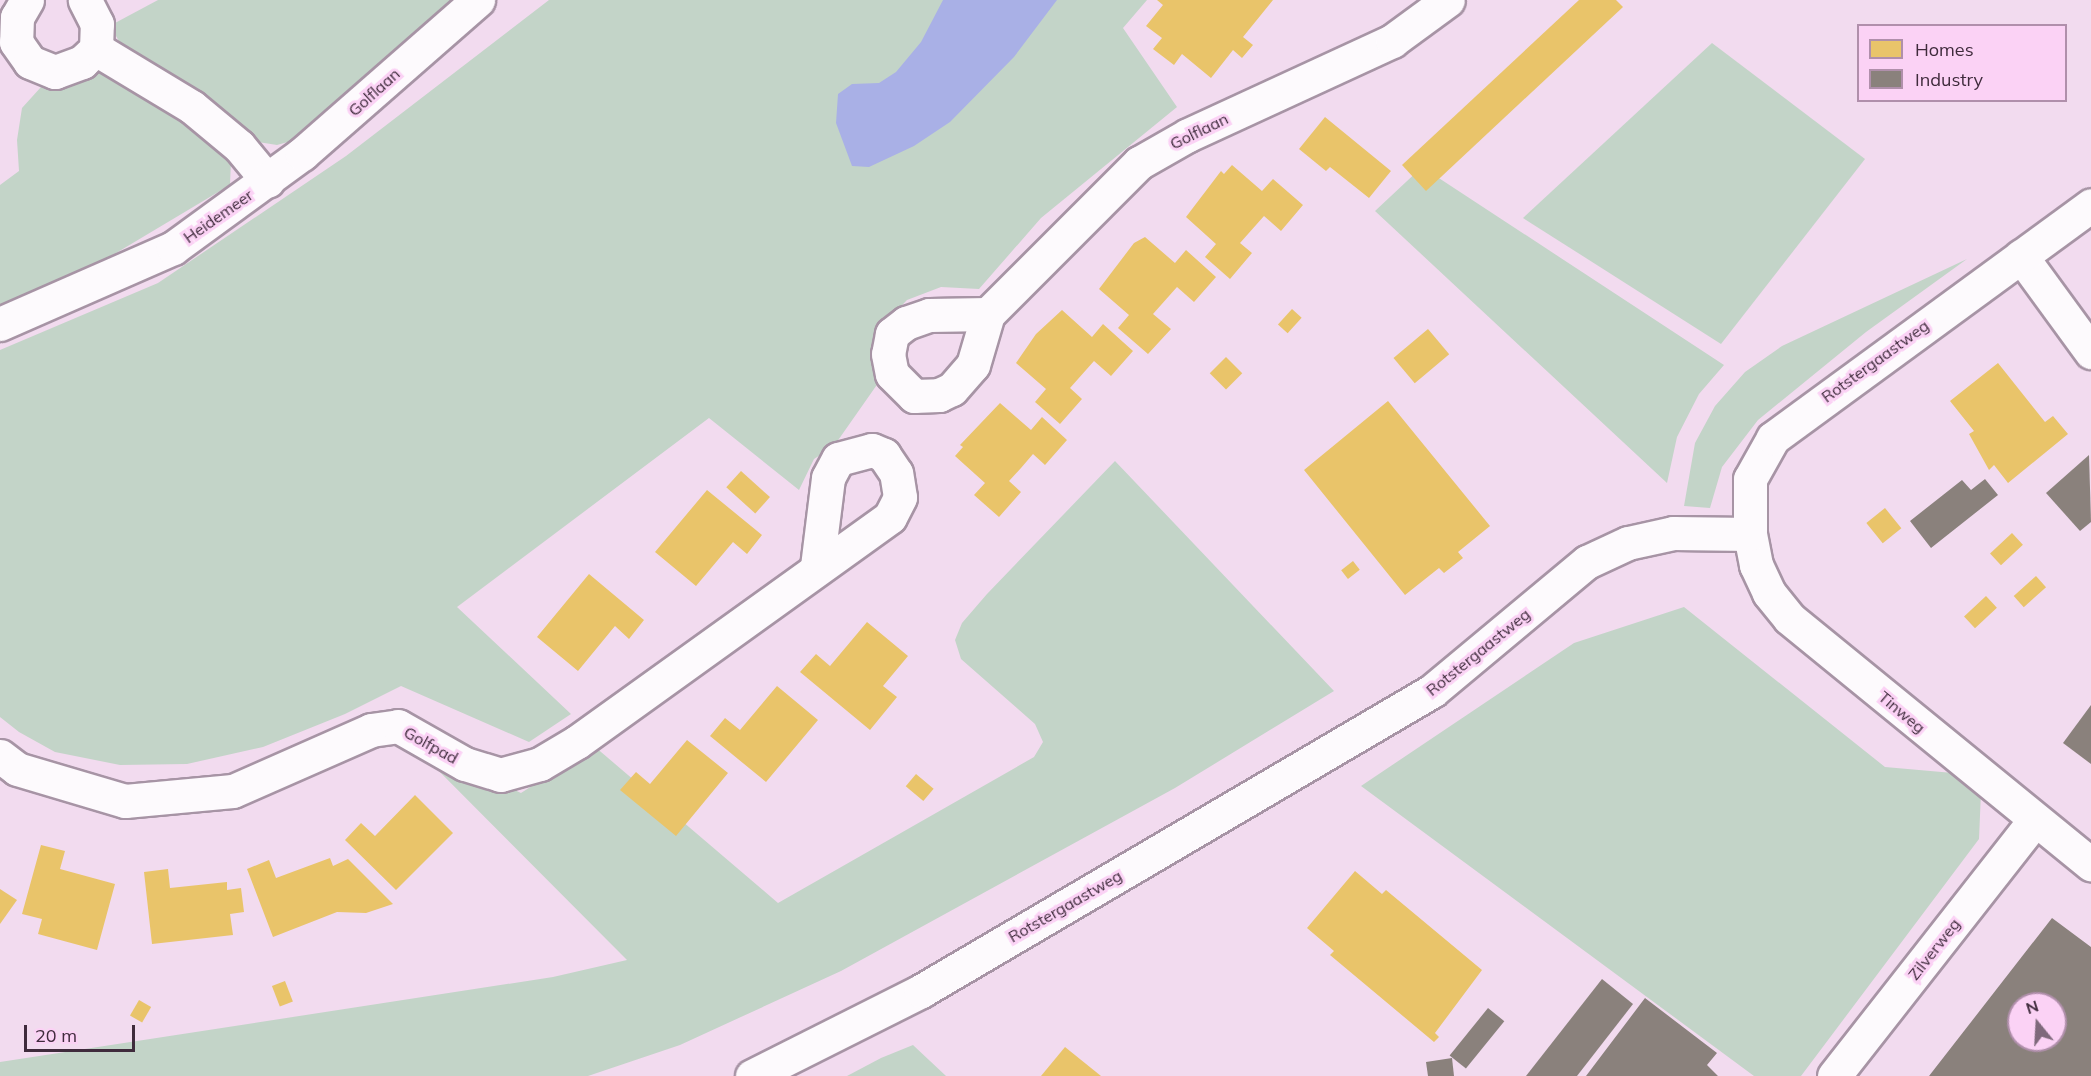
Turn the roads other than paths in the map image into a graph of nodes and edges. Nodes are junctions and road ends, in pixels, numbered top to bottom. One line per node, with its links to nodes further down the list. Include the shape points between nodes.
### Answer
1 (27, 0): 5 (street, via 16,17 14,29 16,42 30,62 55,72 69,69)
2 (85, 0): 5 (street, via 98,24)
3 (478, 0): 6 (street, Golflaan)
4 (1448, 0): 9 (street, Golflaan, via 1392,41 1188,135 1139,163)
5 (96, 49): 6 (street, Heidemeer, via 192,106 239,146)
6 (268, 181): 10 (street, Heidemeer, via 173,248)
7 (2091, 205): 8 (street, Rotstergaastweg)
8 (2021, 256): 11 (street); 12 (street, Rotstergaastweg, via 1773,438 1750,479)
9 (988, 314)
10 (0, 324)
11 (2091, 352)
12 (1750, 534): 15 (street, Tinweg, via 1756,565 1769,593 1788,618); 17 (street, Rotstergaastweg, via 1673,533 1628,543 1587,562 1432,691 921,991)
13 (817, 566): 14 (street, Golfpad, via 577,742 540,764 500,775 465,764 398,726 371,730 233,791 125,801 17,769)
14 (0, 756)
15 (2034, 821): 16 (street, Tinweg); 18 (street, Zilverweg)
16 (2091, 864)
17 (752, 1076)
18 (1834, 1076)

